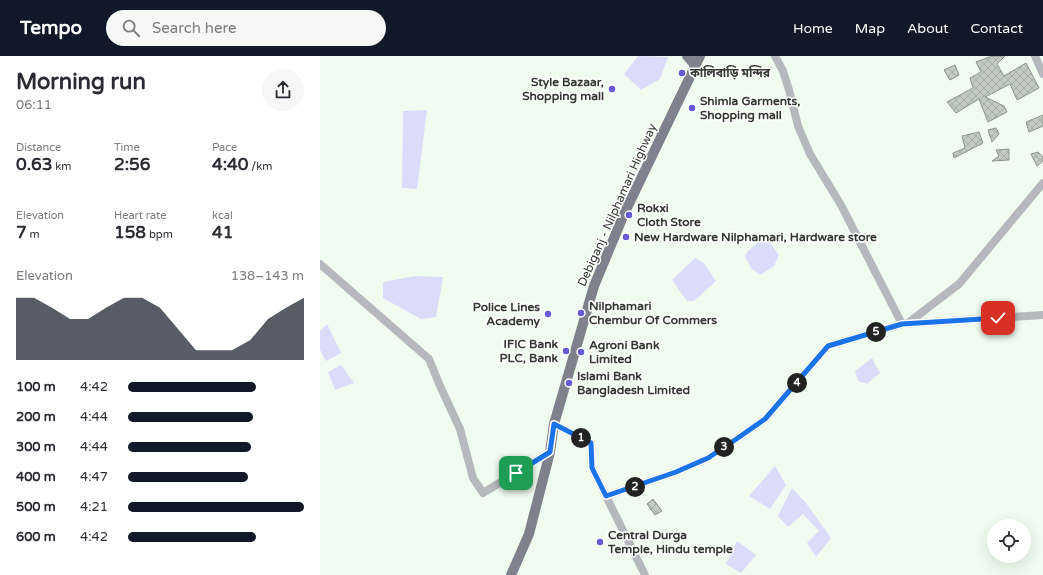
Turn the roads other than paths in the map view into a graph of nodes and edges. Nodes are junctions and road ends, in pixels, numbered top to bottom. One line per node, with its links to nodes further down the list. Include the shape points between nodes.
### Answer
1 (687, 56): 4 (main road)
2 (775, 56): 9 (street, via 783,71 798,126 810,154 841,205)
3 (1035, 56): 5 (street)
4 (697, 60): 10 (main road, Debiganj - Nilphamari Highway, via 624,214 594,286)
5 (1043, 74)
6 (1043, 184): 9 (street, via 959,284)
7 (320, 264): 11 (street, via 429,359 460,429 473,478 483,493)
8 (1043, 315): 9 (street)
9 (905, 323): 12 (street, via 828,346 765,419 708,458)
10 (554, 424): 11 (main road, Debiganj - Nilphamari Highway); 12 (street, via 591,443 592,468)
11 (550, 452): 13 (main road, Debiganj - Nilphamari Highway, via 529,534)
12 (606, 496): 14 (street)
13 (511, 575)
14 (645, 575)

